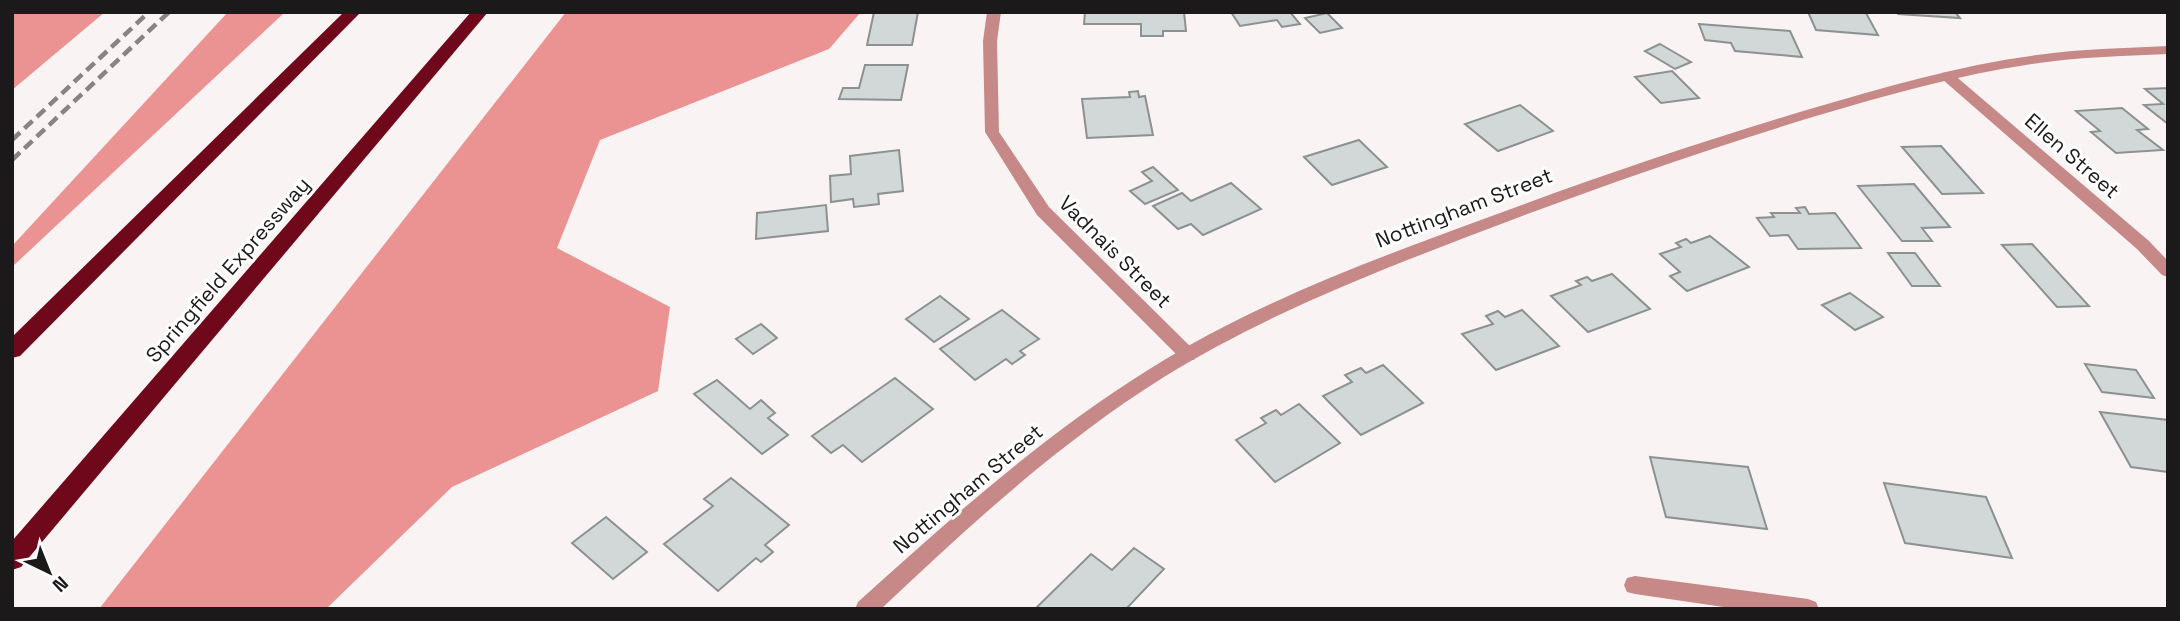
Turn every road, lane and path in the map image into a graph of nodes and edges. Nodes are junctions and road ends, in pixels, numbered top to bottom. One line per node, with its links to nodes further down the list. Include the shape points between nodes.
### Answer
1 (354, 12): 7 (highway)
2 (480, 12): 9 (highway, Springfield Expressway)
3 (994, 12): 8 (street, Vadnais Street, via 990,41 992,132 1043,211)
4 (2168, 50): 5 (street, Nottingham Street, via 2018,61)
5 (1947, 76): 6 (street, Ellen Street); 8 (street, Nottingham Street, via 1716,141 1592,183 1289,302)
6 (2168, 271)
7 (12, 351)
8 (1188, 355): 11 (street, Nottingham Street, via 1050,449 970,512)
9 (12, 559)
10 (1635, 585): 12 (street)
11 (866, 609)
12 (1808, 609)

